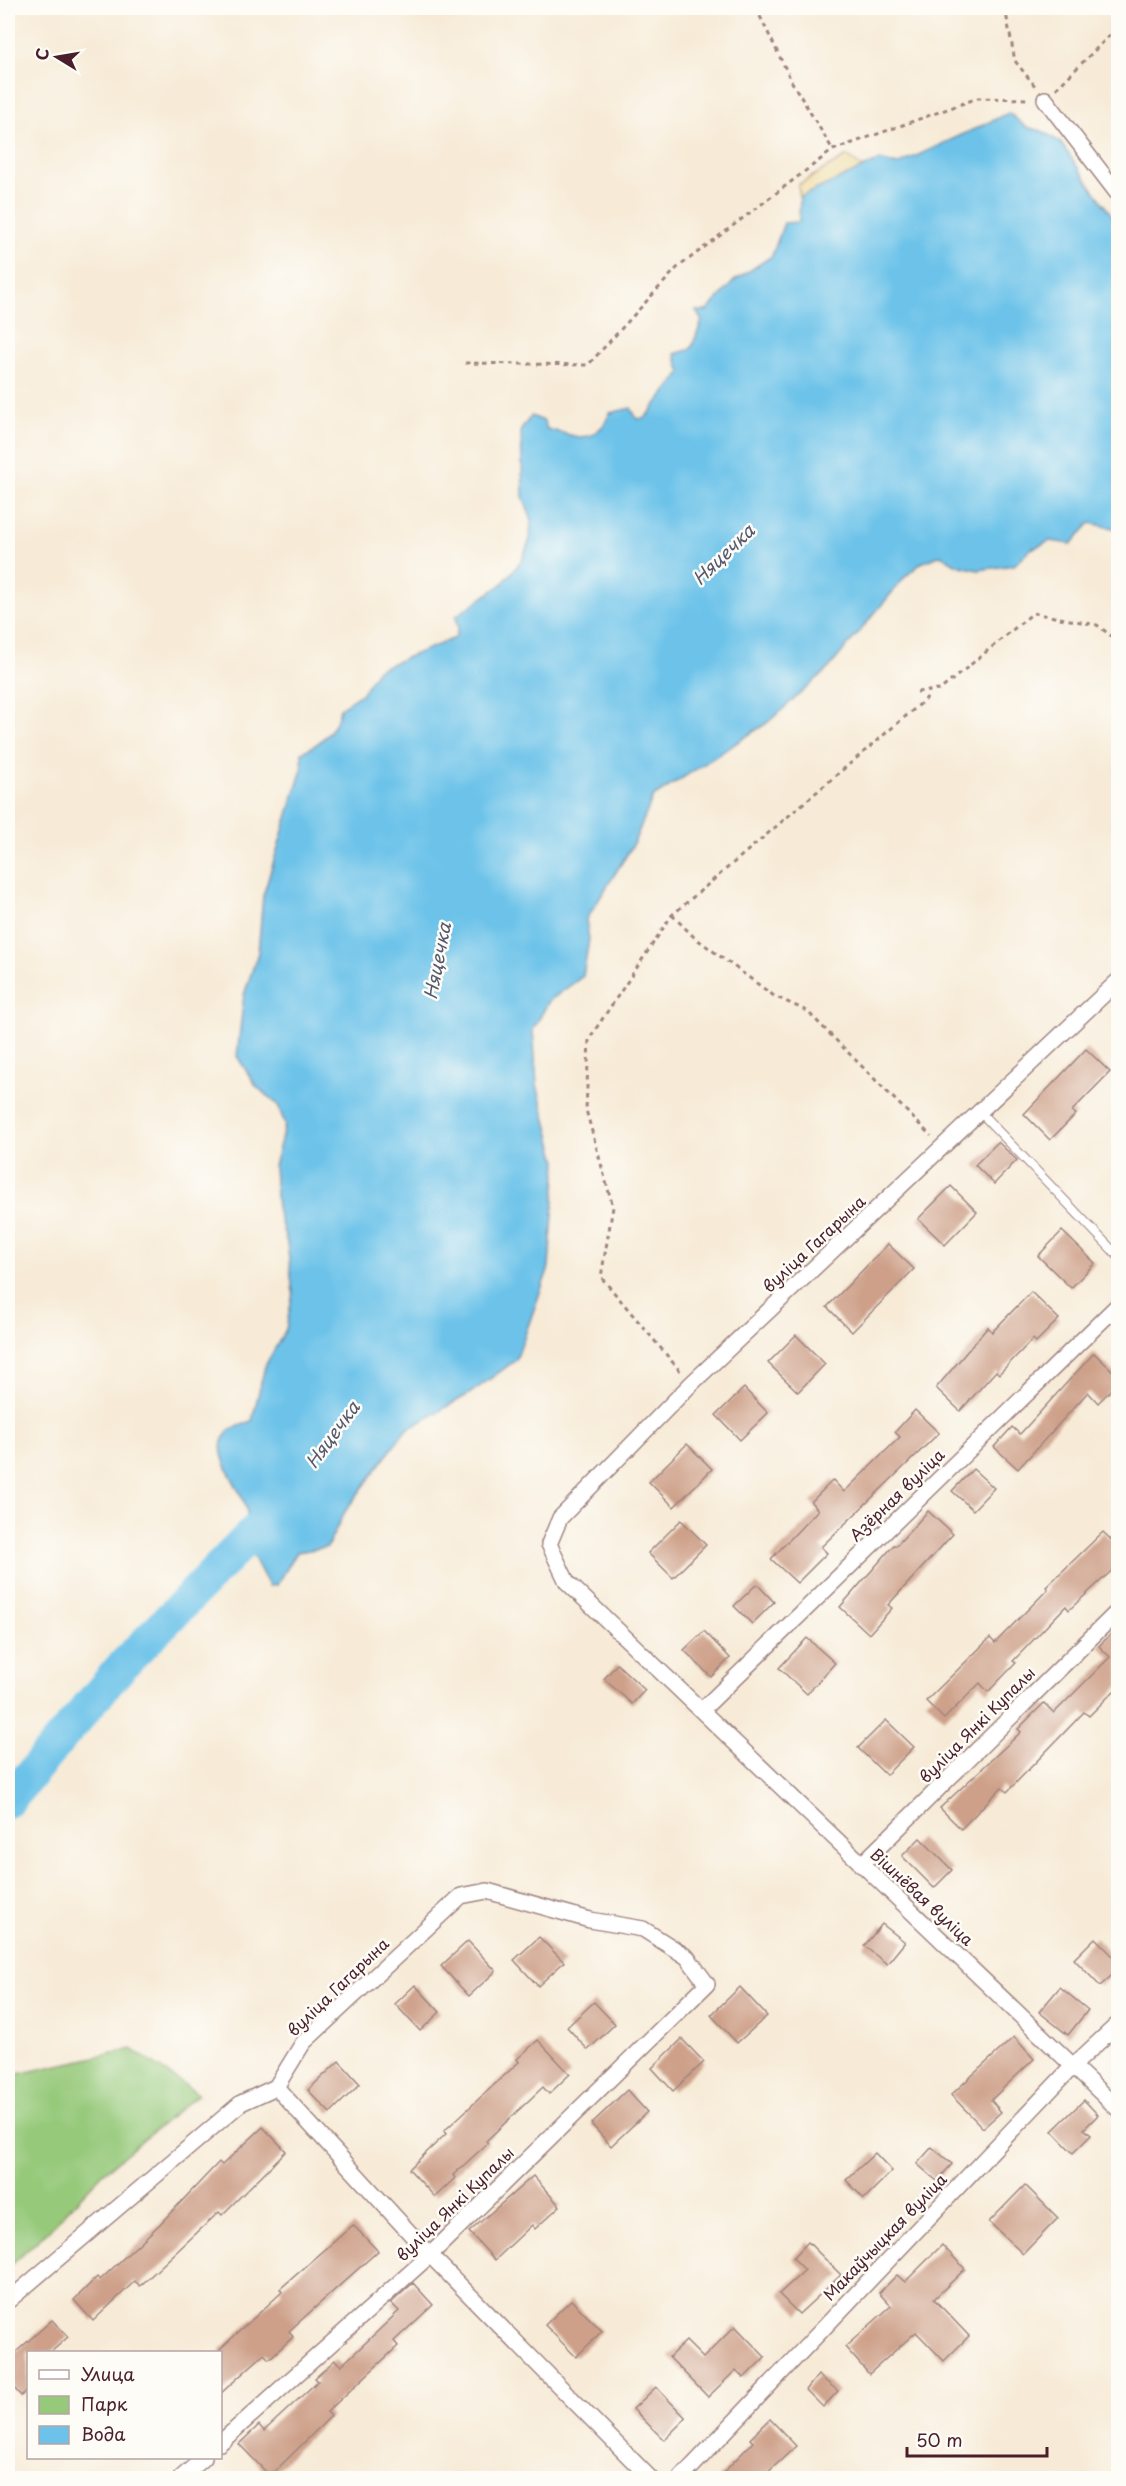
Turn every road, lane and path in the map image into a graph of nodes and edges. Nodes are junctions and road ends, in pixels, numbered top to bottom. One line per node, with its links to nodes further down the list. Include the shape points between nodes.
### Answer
1 (756, 8): 5 (path, via 793,84)
2 (1005, 8): 4 (path, via 1015,61)
3 (1119, 27): 4 (path)
4 (1045, 99): 5 (path, via 978,98); 6 (street)
5 (833, 150): 7 (path, via 677,268 588,365)
6 (1119, 194)
7 (465, 363)
8 (1119, 641): 9 (path, via 1096,625 1033,613 940,690)
9 (929, 691): 10 (path); 11 (path, via 926,699)
10 (917, 692)
11 (672, 915): 14 (path, via 694,937 774,996 807,1011); 17 (path, via 589,1039 586,1110 613,1207 601,1277)
12 (1119, 981): 13 (street, вуліца Гагарына)
13 (980, 1112): 14 (street, вуліца Гагарына); 15 (lane)
14 (943, 1148): 17 (street, вуліца Гагарына)
15 (1119, 1256)
16 (1119, 1305): 20 (street, Азёрная вуліца)
17 (691, 1383): 18 (street, вуліца Гагарына, via 560,1518)
18 (549, 1544): 20 (street, Вішнёвая вуліца, via 567,1582)
19 (1119, 1611): 21 (street, вуліца Янкі Купалы)
20 (702, 1710): 21 (street, Вішнёвая вуліца)
21 (861, 1865): 24 (street, Вішнёвая вуліца)
22 (707, 1984): 25 (street, вуліца Гагарына, via 687,1957 643,1929 590,1920 487,1891 461,1896 303,2043); 27 (street, вуліца Янкі Купалы)
23 (1119, 2024): 24 (street, Макаўчыцкая вуліца)
24 (1074, 2065): 26 (street, Вішнёвая вуліца); 33 (street, Макаўчыцкая вуліца)
25 (276, 2087): 27 (street); 28 (street, via 241,2103)
26 (1119, 2109)
27 (430, 2255): 29 (street, вуліца Янкі Купалы); 32 (street)
28 (8, 2301)
29 (222, 2441)
30 (202, 2459): 31 (street)
31 (181, 2478)
32 (650, 2478)
33 (681, 2478)

